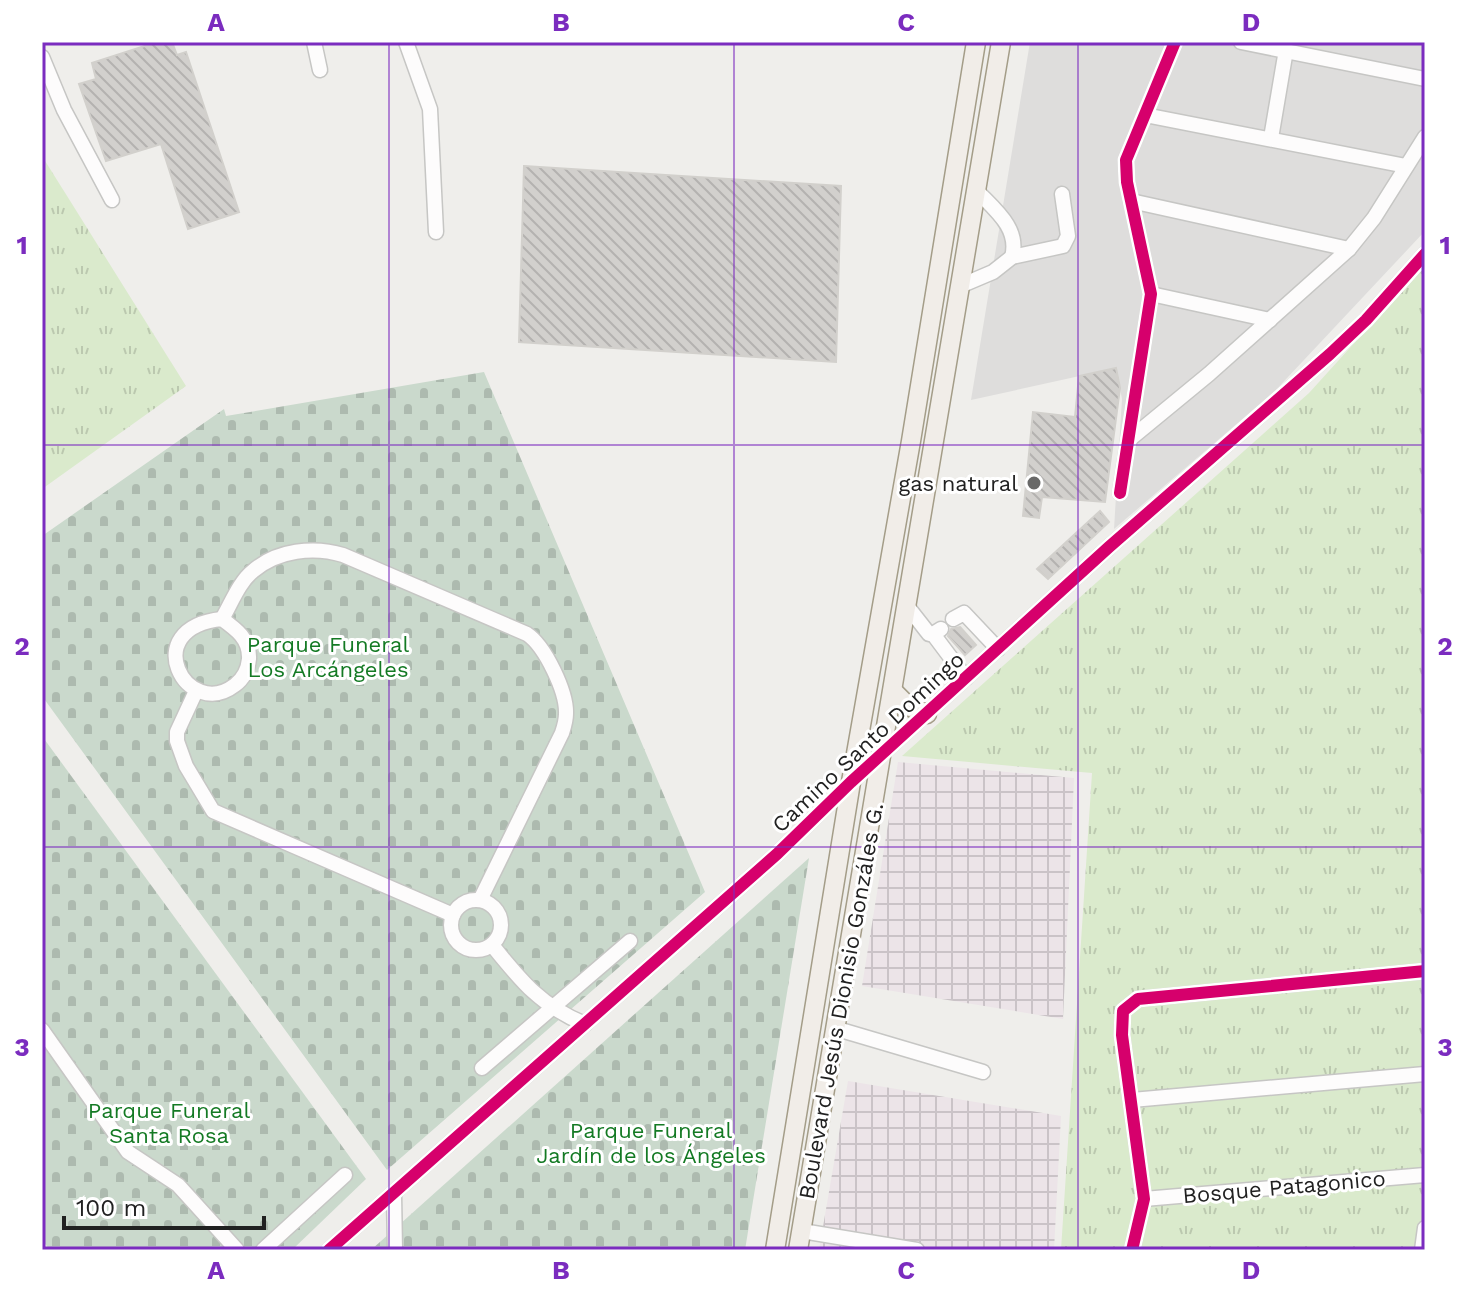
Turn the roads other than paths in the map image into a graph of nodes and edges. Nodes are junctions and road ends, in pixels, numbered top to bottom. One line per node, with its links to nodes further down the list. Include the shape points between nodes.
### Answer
1 (314, 42): 9 (street)
2 (406, 42): 19 (street, via 430,109)
3 (976, 42): 37 (main road, Boulevard Jesús Dionisio Gonzáles G.)
4 (1001, 42): 15 (main road, Boulevard Jesús Dionisio Gonzáles G.)
5 (1175, 42): 11 (street)
6 (1249, 43): 7 (street)
7 (1286, 50): 10 (street); 13 (street)
8 (42, 57): 17 (street)
9 (320, 70)
10 (1425, 79)
11 (1145, 115): 13 (street); 18 (street, via 1126,160)
12 (1425, 137): 14 (street)
13 (1271, 138): 14 (street)
14 (1406, 166): 20 (street)
15 (976, 190): 22 (street, via 1010,229); 23 (main road, Boulevard Jesús Dionisio Gonzáles G.)
16 (1062, 194): 22 (street, via 1068,236 1063,246)
17 (112, 200)
18 (1131, 201): 20 (street); 24 (street)
19 (436, 232)
20 (1349, 249): 25 (street)
21 (1425, 254): 31 (street, Camino Santo Domingo, via 1339,345)
22 (1012, 257): 23 (street)
23 (960, 286): 28 (main road, Boulevard Jesús Dionisio Gonzáles G.)
24 (1151, 294): 25 (street); 26 (street)
25 (1270, 320): 26 (street)
26 (1130, 439): 27 (street)
27 (1120, 493)
28 (907, 606): 32 (street, via 927,632 937,632); 34 (main road, Boulevard Jesús Dionisio Gonzáles G.)
29 (222, 619): 33 (street, via 190,627 176,648 178,673); 33 (street, via 244,638 246,672 219,693); 38 (street, via 253,570 276,558 317,549 527,634 540,645 562,695 565,722)
30 (953, 619): 31 (street, via 964,613)
31 (998, 649): 32 (street, Camino Santo Domingo)
32 (966, 678): 35 (street, Camino Santo Domingo)
33 (196, 691): 39 (street, via 177,741 213,811)
34 (893, 691): 35 (main road, via 908,706); 36 (main road, Boulevard Jesús Dionisio Gonzáles G.)
35 (927, 714): 36 (street, Camino Santo Domingo)
36 (883, 755): 37 (street, Camino Santo Domingo); 45 (main road, Boulevard Jesús Dionisio Gonzáles G.)
37 (851, 782): 44 (street, Camino Santo Domingo); 61 (main road, Boulevard Jesús Dionisio Gonzáles G.)
38 (480, 900): 39 (street, via 464,903); 41 (street, via 500,914 501,931)
39 (453, 915): 41 (street, via 452,931 461,945 476,950)
40 (630, 941): 43 (street)
41 (492, 945): 43 (street)
42 (1425, 971): 50 (street, via 1138,999 1123,1011)
43 (551, 1007): 44 (street); 47 (street)
44 (585, 1024): 53 (street, Camino Santo Domingo)
45 (834, 1028): 48 (street); 56 (main road, Boulevard Jesús Dionisio Gonzáles G.)
46 (42, 1030): 58 (street, via 128,1152 178,1185)
47 (482, 1068)
48 (983, 1072)
49 (1425, 1074): 50 (street)
50 (1132, 1100): 54 (street)
51 (345, 1175): 59 (street)
52 (1425, 1175): 54 (street, Bosque Patagonico)
53 (394, 1194): 57 (street, Camino Santo Domingo); 60 (street)
54 (1144, 1199): 64 (street)
55 (1425, 1228): 65 (street)
56 (802, 1231): 62 (main road, Boulevard Jesús Dionisio Gonzáles G.); 63 (street)
57 (333, 1248)
58 (237, 1250)
59 (263, 1250)
60 (395, 1250)
61 (775, 1250)
62 (798, 1250)
63 (917, 1250)
64 (1132, 1250)
65 (1422, 1250)

